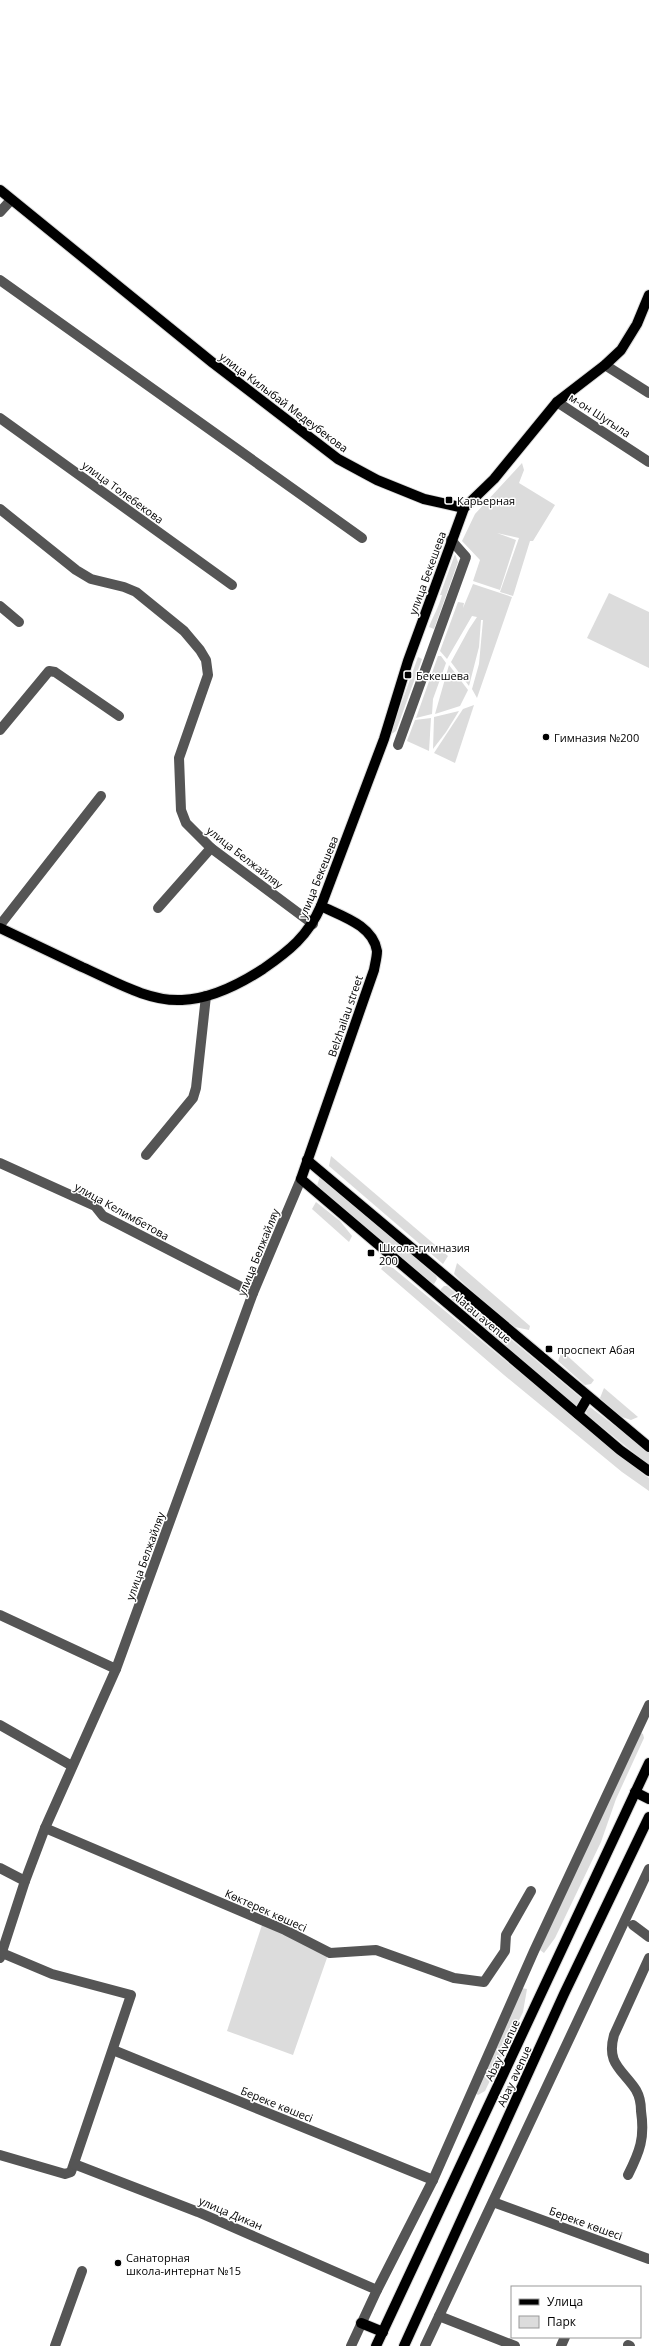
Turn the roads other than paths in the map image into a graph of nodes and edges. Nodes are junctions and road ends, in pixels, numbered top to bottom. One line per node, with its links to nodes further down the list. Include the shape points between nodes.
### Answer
1 (0, 190): 2 (main road, улица Килыбай Медеубекова)
2 (11, 200): 3 (street); 12 (main road, улица Килыбай Медеубекова, via 271,409 338,459 377,480 424,499)
3 (0, 212)
4 (0, 280): 13 (street)
5 (649, 295): 6 (main road, via 632,334 621,350)
6 (605, 365): 7 (street); 8 (main road)
7 (649, 393)
8 (557, 402): 10 (street, м-он Шугыла); 12 (main road, via 494,479)
9 (0, 418): 15 (street, улица Толебекова)
10 (649, 462)
11 (0, 508): 22 (street, улица Белжайляу, via 76,570 91,579 136,592 184,632 206,660 208,675 179,758 179,783 180,810 186,823)
12 (464, 508): 14 (main road, улица Бекешева)
13 (362, 538)
14 (451, 540): 20 (street, via 466,557); 23 (main road, улица Бекешева, via 384,739)
15 (232, 585)
16 (0, 606): 17 (street)
17 (19, 622)
18 (119, 716): 19 (street, via 55,672 49,671)
19 (0, 730)
20 (398, 745)
21 (100, 796): 25 (street)
22 (211, 848): 24 (street); 26 (street, улица Белжайляу)
23 (321, 906): 26 (main road, улица Бекешева); 30 (main road, Belzhailau street, via 362,927 372,936 377,952 374,970)
24 (158, 908)
25 (0, 924)
26 (313, 924): 28 (main road, улица Бекешева, via 299,941 255,974 234,986)
27 (0, 928): 28 (main road, улица Бекешева, via 119,984 155,997 181,1000)
28 (206, 996): 29 (street, via 193,1098)
29 (146, 1155)
30 (307, 1160): 32 (main road, улица Белжайляу); 33 (main road, Alatau avenue)
31 (0, 1164): 35 (street, улица Келимбетова, via 94,1206 103,1216)
32 (301, 1179): 34 (main road, Alatau avenue); 35 (street, улица Белжайляу)
33 (444, 1276): 34 (main road); 36 (main road, Alatau avenue)
34 (434, 1292): 37 (main road, Alatau avenue)
35 (253, 1293): 41 (street, улица Белжайляу)
36 (588, 1397): 37 (main road); 38 (main road, Alatau avenue)
37 (578, 1414): 39 (main road, Alatau avenue)
38 (649, 1447)
39 (649, 1471)
40 (0, 1615): 41 (street)
41 (116, 1669): 45 (street, улица Белжайляу)
42 (649, 1705): 63 (street, via 541,1936)
43 (0, 1725): 45 (street)
44 (649, 1763): 46 (main road, Abay Avenue)
45 (72, 1766): 49 (street, улица Белжайляу)
46 (635, 1792): 47 (main road); 70 (main road, Abay Avenue)
47 (649, 1798)
48 (649, 1817): 74 (main road, Abay avenue, via 561,2001)
49 (45, 1828): 52 (street, улица Белжайляу); 53 (street, Көктерек көшесі, via 285,1930 330,1953 376,1950 454,1978 484,1982 505,1951 506,1935)
50 (0, 1868): 52 (street)
51 (649, 1869): 64 (street)
52 (25, 1881): 56 (street, улица Белжайляу)
53 (531, 1891)
54 (633, 1925): 55 (street)
55 (649, 1936)
56 (3, 1939): 57 (street, улица Белжайляу)
57 (1, 1956): 59 (street, via 52,1974 131,1995)
58 (649, 1958): 62 (street, via 614,2034 611,2048 617,2068 636,2090 641,2105 644,2131 641,2146)
59 (113, 2050): 61 (street); 63 (street, Береке көшесі)
60 (0, 2155): 61 (street, via 65,2174 71,2172)
61 (74, 2164): 67 (street, улица Дикан, via 198,2212)
62 (628, 2175)
63 (433, 2180): 67 (street)
64 (492, 2202): 65 (street, Береке көшесі); 68 (street)
65 (649, 2259)
66 (82, 2271): 71 (street)
67 (377, 2290): 69 (street)
68 (439, 2316): 75 (street); 76 (street)
69 (362, 2324): 70 (main road); 72 (street)
70 (383, 2332): 73 (main road, Abay Avenue)
71 (55, 2346)
72 (351, 2346)
73 (376, 2346)
74 (406, 2346)
75 (425, 2346)
76 (516, 2346)

